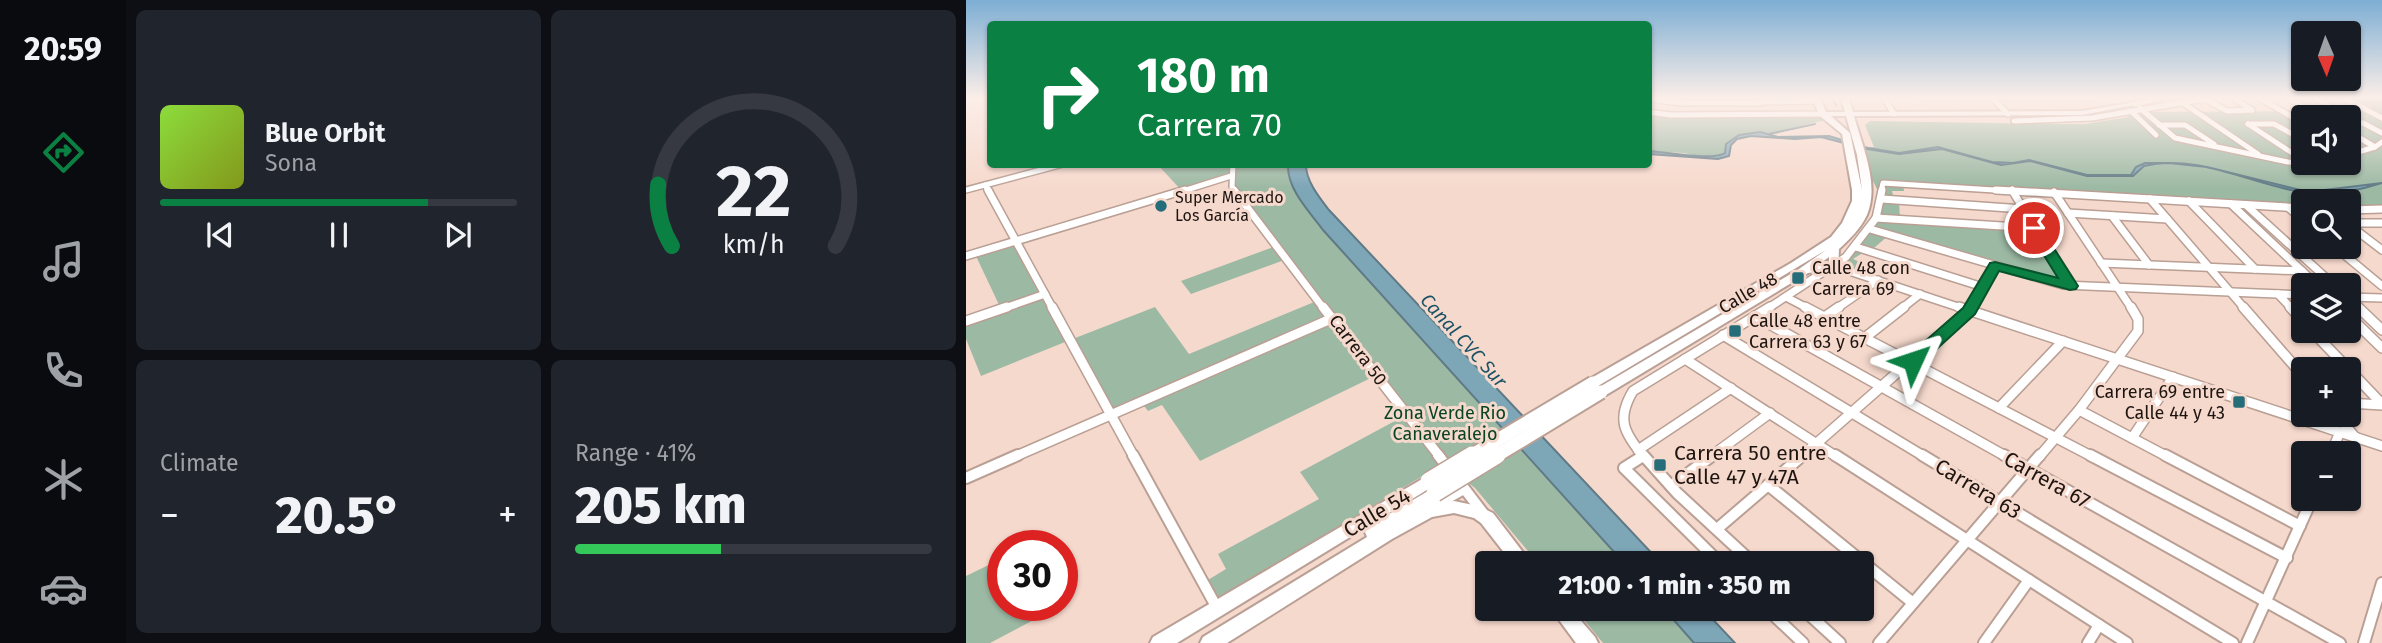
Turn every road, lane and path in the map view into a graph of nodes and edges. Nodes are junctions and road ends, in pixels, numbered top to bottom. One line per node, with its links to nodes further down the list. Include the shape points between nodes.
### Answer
1 (1843, 128): 8 (main road)
2 (1851, 128): 8 (main road, Calle 48)
3 (2150, 128): 9 (street)
4 (2163, 128): 12 (street, via 2175,138)
5 (2190, 128): 12 (street)
6 (2220, 128): 16 (street)
7 (2254, 128): 15 (street)
8 (1851, 133): 44 (main road, Calle 48, via 1868,191)
9 (2156, 135)
10 (2361, 139): 13 (street)
11 (2382, 142): 13 (street)
12 (2219, 147): 16 (street)
13 (2375, 147): 14 (street)
14 (2361, 151)
15 (2291, 152)
16 (2264, 158): 17 (street)
17 (2291, 161)
18 (1048, 168): 21 (street)
19 (1232, 168): 20 (street)
20 (1231, 176): 47 (street); 81 (street, Carrera 50, via 1240,201)
21 (985, 185): 22 (street); 47 (street)
22 (966, 190)
23 (2012, 190): 24 (street); 25 (street, Calle 48, via 1887,182 1882,185); 33 (street)
24 (2054, 192): 26 (street); 36 (street)
25 (1882, 199): 33 (street); 40 (street, Calle 48)
26 (2150, 199): 27 (street); 41 (street)
27 (2189, 201): 28 (street); 59 (street)
28 (2205, 202): 29 (street); 38 (street)
29 (2231, 204): 30 (street); 38 (street)
30 (2246, 205): 31 (street); 39 (street)
31 (2271, 207): 32 (street); 39 (street, via 2260,210)
32 (2289, 208)
33 (2023, 209): 45 (street)
34 (2382, 209): 35 (street)
35 (2361, 210)
36 (2068, 213): 37 (street); 54 (street)
37 (2112, 216): 41 (street); 55 (street)
38 (2244, 216): 61 (street)
39 (2260, 217): 62 (street)
40 (1876, 218): 44 (street, Calle 48); 45 (street)
41 (2167, 219): 58 (street)
42 (2361, 223): 43 (street)
43 (2382, 223)
44 (1858, 226): 49 (street, Calle 48); 51 (main road, Calle 48); 57 (street); 95 (main road, Calle 48)
45 (2034, 228): 64 (street)
46 (2361, 232): 48 (street)
47 (1016, 241): 52 (street); 69 (street)
48 (2378, 244): 50 (street)
49 (1856, 247): 56 (street, Calle 48); 66 (street)
50 (2382, 250)
51 (1835, 251): 56 (main road); 60 (main road, Calle 48)
52 (966, 256)
53 (2349, 259): 65 (street)
54 (2101, 263): 55 (street); 67 (street)
55 (2149, 265): 58 (street)
56 (1834, 266): 60 (main road); 63 (street); 73 (street, Calle 48)
57 (1995, 266): 64 (street); 66 (street)
58 (2209, 267): 59 (street); 68 (street)
59 (2255, 269): 61 (street)
60 (1803, 271): 95 (main road, Calle 48)
61 (2302, 271)
62 (2321, 273)
63 (1878, 280): 70 (street); 80 (street)
64 (2070, 286): 67 (street)
65 (2382, 286)
66 (1983, 287): 78 (street)
67 (2119, 287): 68 (street); 91 (street, via 2138,319 2138,331)
68 (2230, 292): 71 (street); 93 (street)
69 (1045, 294): 82 (street); 104 (street)
70 (1920, 294): 78 (street); 86 (street)
71 (2278, 294): 72 (street); 76 (street)
72 (2291, 295)
73 (1786, 297): 79 (street, Calle 48); 80 (street)
74 (2361, 297): 75 (street)
75 (2382, 298)
76 (2291, 308)
77 (2361, 309): 83 (street)
78 (1970, 310): 87 (street); 92 (street)
79 (1755, 316): 85 (street, Calle 48); 96 (street, Carrera 67)
80 (1826, 316): 86 (street)
81 (1333, 318): 104 (street); 119 (street, Carrera 50)
82 (966, 321)
83 (2380, 327)
84 (2361, 328): 89 (street)
85 (1723, 335): 90 (street, Calle 48); 102 (street, Carrera 63)
86 (1867, 336): 92 (street)
87 (2063, 341): 91 (street); 100 (street)
88 (2324, 343): 99 (street)
89 (2382, 348)
90 (1685, 359): 97 (street); 113 (street, Calle 48, via 1633,391 1622,415 1624,430)
91 (2119, 359): 94 (street); 101 (street)
92 (1913, 361): 96 (street); 100 (street)
93 (2291, 362)
94 (2173, 377): 106 (street); 108 (street)
95 (1597, 387): 118 (main road, Calle 54, bridge)
96 (1882, 387): 102 (street); 114 (street, Carrera 67)
97 (1731, 388): 103 (street); 113 (street)
98 (2361, 404): 99 (street)
99 (2382, 404)
100 (1999, 408): 109 (street)
101 (2079, 410): 108 (street); 109 (street)
102 (1851, 412): 111 (street); 120 (street, Carrera 63)
103 (1770, 413): 111 (street); 117 (street)
104 (1111, 414): 115 (street); 135 (street)
105 (2346, 427): 107 (street)
106 (2340, 432): 107 (street); 110 (street)
107 (2355, 437): 112 (street)
108 (2132, 438): 124 (street)
109 (2055, 439): 114 (street); 130 (street)
110 (2336, 441)
111 (1817, 443): 116 (street); 126 (street)
112 (2382, 446)
113 (1640, 453): 117 (street); 128 (street, via 1624,468)
114 (2028, 470): 120 (street); 133 (street, Carrera 67)
115 (966, 478)
116 (1768, 485): 125 (street); 134 (street)
117 (1671, 486): 125 (street)
118 (1432, 487): 135 (main road, Calle 54); 141 (main road, Calle 54)
119 (1464, 489): 122 (street, Calle 54); 123 (street, Carrera 50)
120 (2000, 503): 126 (street); 150 (street, Carrera 63)
121 (2307, 511): 124 (street)
122 (1417, 516): 123 (main road, via 1454,508); 142 (main road, Calle 54)
123 (1487, 519): 127 (main road, Carrera 50)
124 (2300, 526): 130 (street)
125 (1717, 529): 129 (street)
126 (1967, 541): 131 (street); 134 (street)
127 (1513, 551)
128 (1708, 551)
129 (1740, 551)
130 (2287, 558): 133 (street)
131 (2029, 580): 139 (street); 147 (street)
132 (2382, 583): 153 (street)
133 (2267, 602): 151 (street); 152 (street, Carrera 67)
134 (1913, 603): 146 (street)
135 (1217, 608): 140 (main road, Calle 54)
136 (1570, 621): 143 (main road)
137 (1779, 621): 144 (street)
138 (1816, 621): 145 (street)
139 (2099, 625): 148 (street); 149 (street)
140 (1160, 643)
141 (1199, 643)
142 (1210, 643)
143 (1588, 643)
144 (1803, 643)
145 (1840, 643)
146 (1879, 643)
147 (1984, 643)
148 (2088, 643)
149 (2127, 643)
150 (2233, 643)
151 (2247, 643)
152 (2340, 643)
153 (2364, 643)

